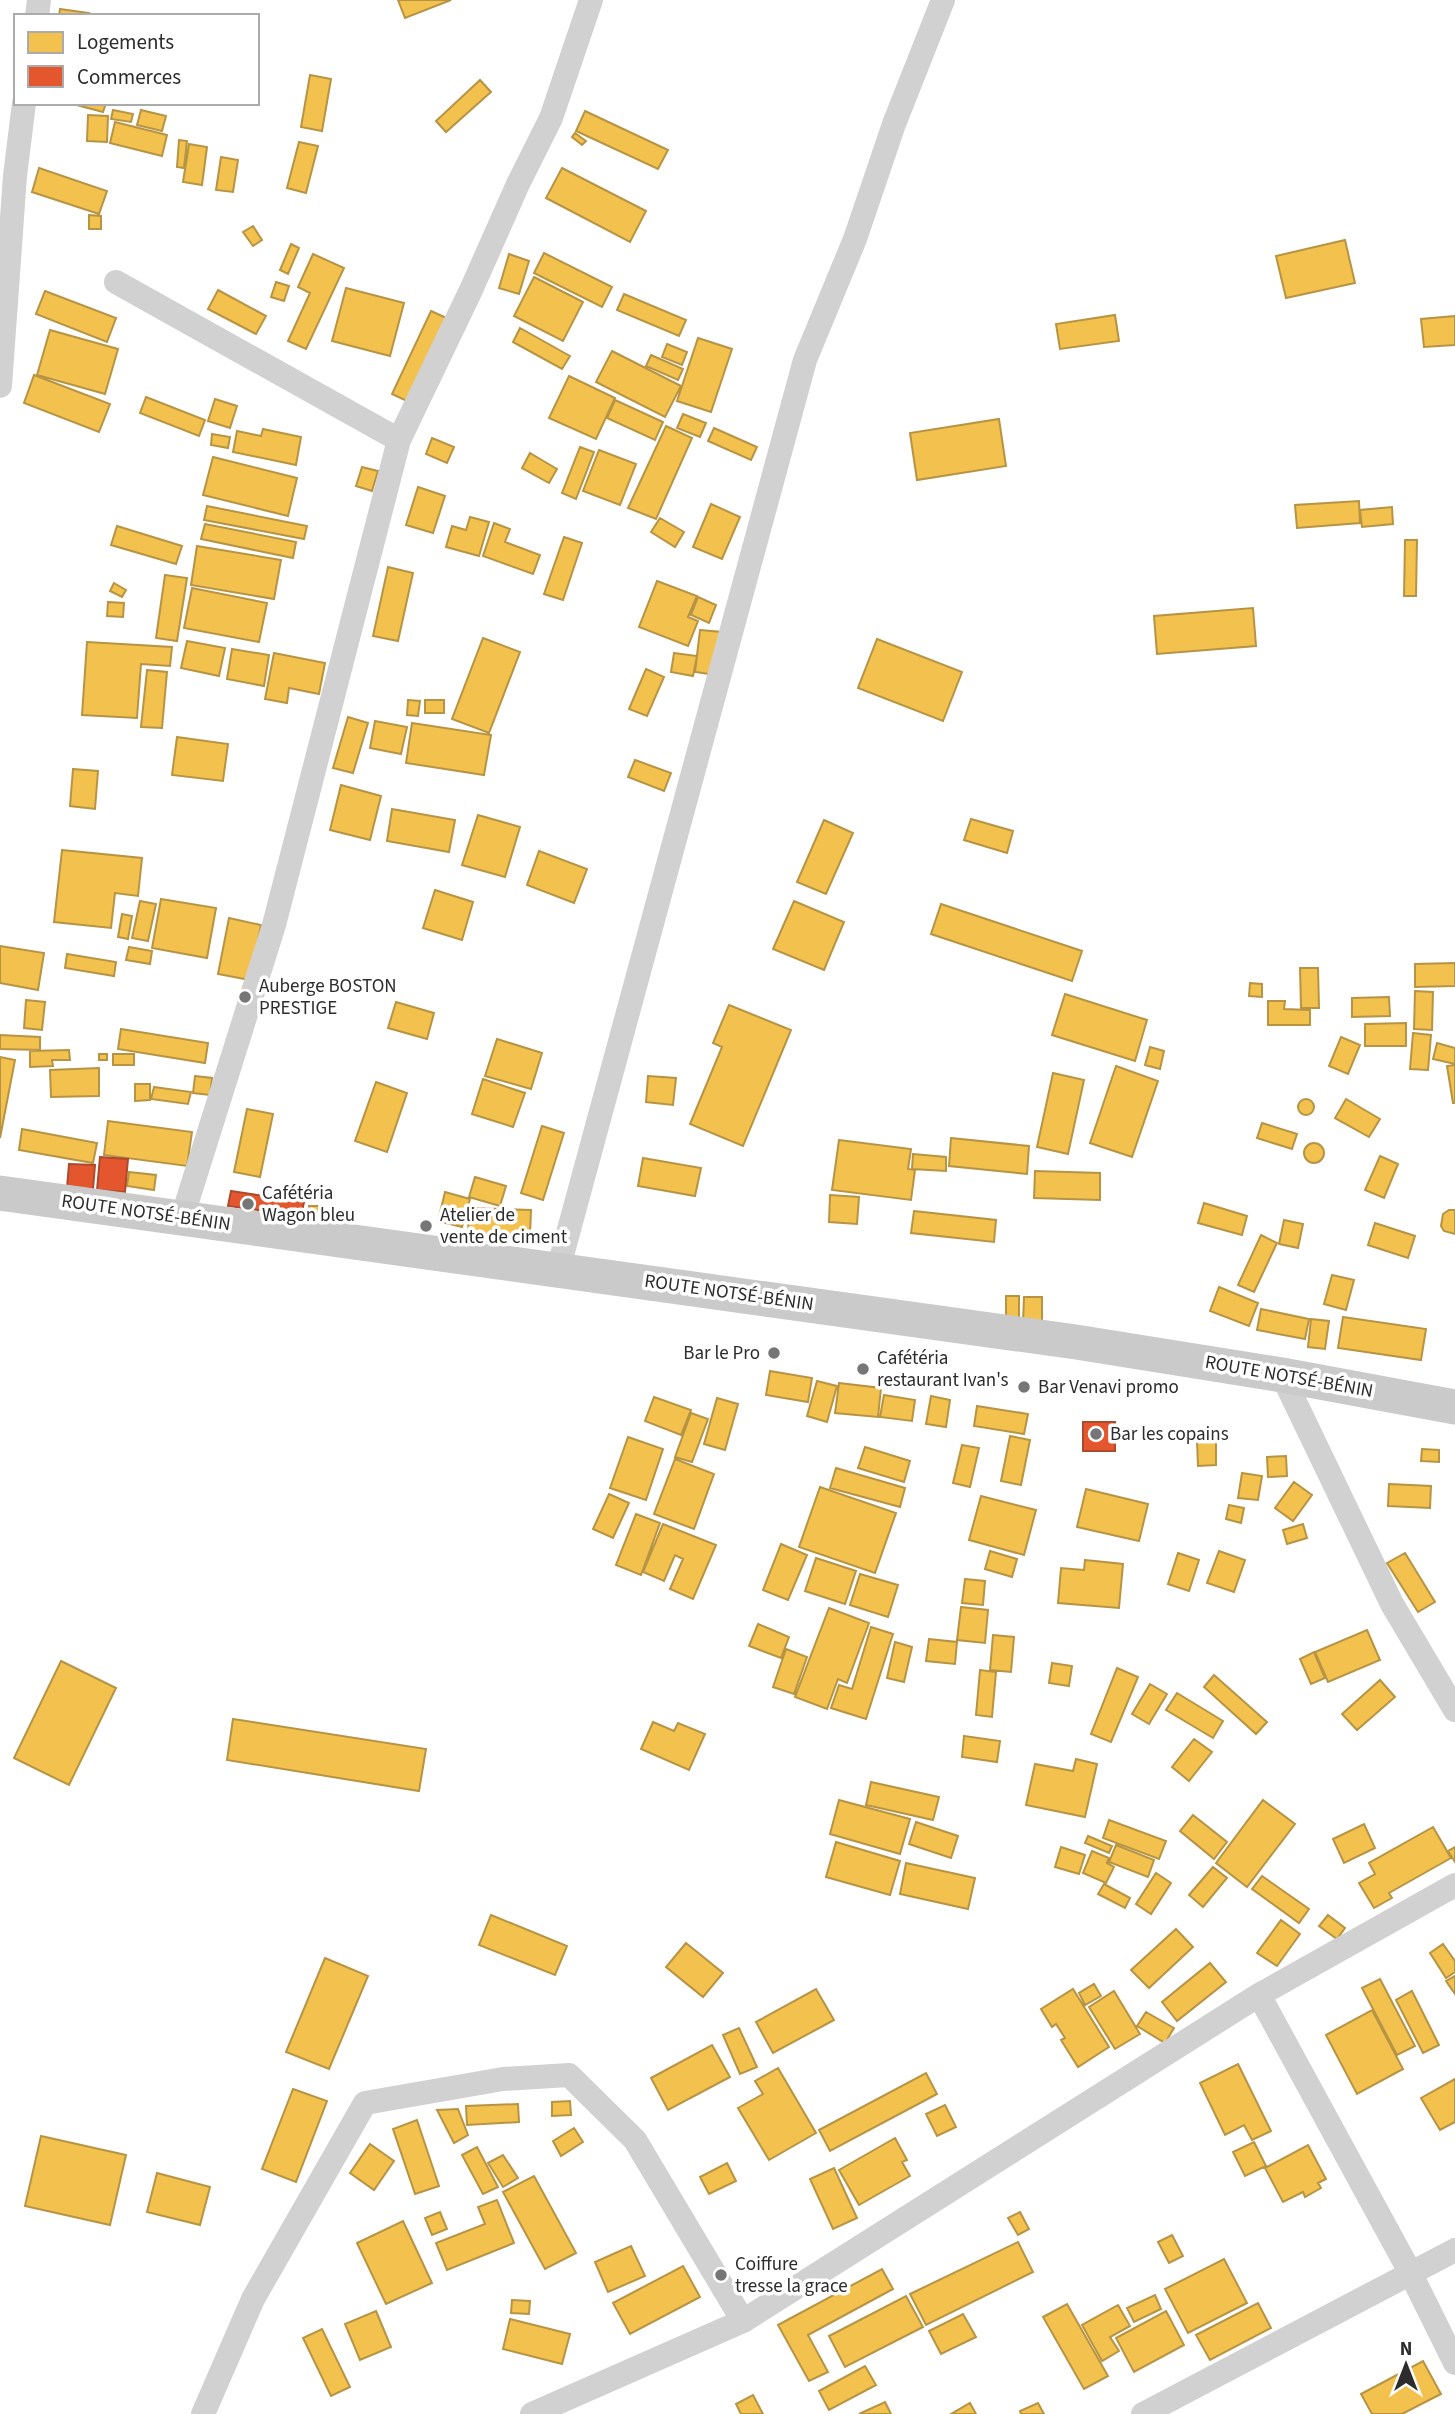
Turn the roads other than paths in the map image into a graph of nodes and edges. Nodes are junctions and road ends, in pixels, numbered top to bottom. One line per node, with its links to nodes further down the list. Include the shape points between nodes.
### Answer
1 (591, 0): 6 (street, via 551,118)
2 (943, 0): 9 (street, via 805,360)
3 (24, 105): 5 (street)
4 (116, 282): 6 (street)
5 (0, 386)
6 (399, 440): 8 (street, via 274,925)
7 (0, 1193): 8 (main road, ROUTE NOTSÉ-BÉNIN)
8 (182, 1218): 9 (main road, ROUTE NOTSÉ-BÉNIN)
9 (558, 1270): 10 (main road, ROUTE NOTSÉ-BÉNIN)
10 (1282, 1374): 11 (main road, ROUTE NOTSÉ-BÉNIN); 12 (street, via 1392,1604)
11 (1455, 1407)
12 (1455, 1710)
13 (1455, 1885): 14 (street)
14 (1259, 1995): 16 (street); 17 (street)
15 (1455, 2250): 16 (street)
16 (1410, 2272): 18 (street); 21 (street)
17 (743, 2321): 19 (street, via 635,2140 569,2075 503,2078 365,2103 253,2299); 20 (street)
18 (1455, 2363)
19 (203, 2414)
20 (532, 2414)
21 (1143, 2414)

